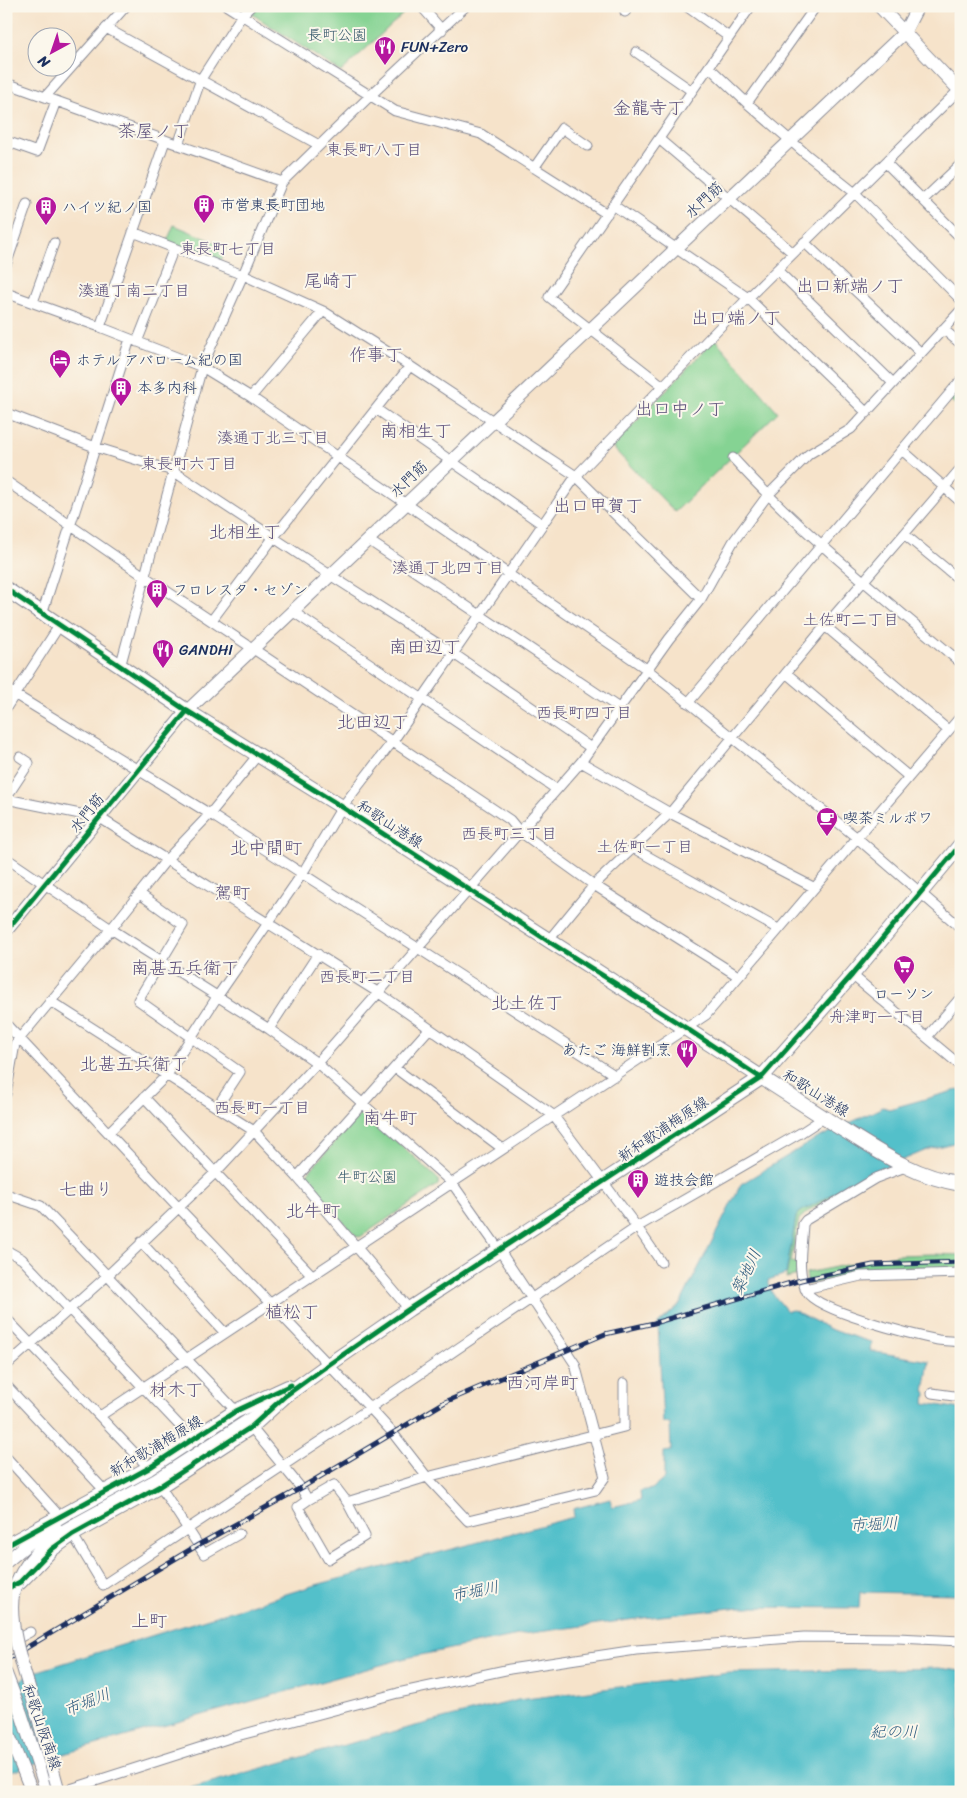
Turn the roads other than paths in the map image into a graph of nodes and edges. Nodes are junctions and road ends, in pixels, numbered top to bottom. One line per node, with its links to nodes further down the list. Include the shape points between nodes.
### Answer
1 (126, 6): 14 (street)
2 (227, 6): 13 (street)
3 (251, 6): 13 (street)
4 (421, 6): 15 (street)
5 (466, 6): 15 (street)
6 (686, 6): 17 (street)
7 (751, 6): 17 (street)
8 (816, 6): 27 (street)
9 (879, 6): 16 (street)
10 (918, 6): 16 (street, 水門筋)
11 (957, 6): 12 (street)
12 (961, 8)
13 (242, 15): 20 (street); 24 (street)
14 (106, 28): 20 (street); 25 (street)
15 (442, 30): 24 (street)
16 (904, 33): 22 (street); 31 (street, 水門筋)
17 (729, 37): 19 (street)
18 (636, 52): 23 (street)
19 (708, 67): 23 (street); 27 (street)
20 (202, 79): 32 (street); 33 (street)
21 (6, 83): 25 (street)
22 (960, 90): 35 (street)
23 (692, 91): 28 (street)
24 (371, 95): 32 (street); 37 (street, via 395,112 481,134)
25 (45, 97): 26 (street)
26 (56, 101): 29 (street, via 37,152); 30 (street)
27 (747, 103): 31 (street)
28 (659, 139): 40 (street); 43 (street)
29 (6, 140)
30 (166, 141): 33 (street); 45 (street)
31 (790, 141): 39 (street); 40 (street, 水門筋)
32 (319, 145): 38 (street)
33 (178, 146): 38 (street)
34 (588, 146): 37 (street, via 562,128)
35 (886, 163): 39 (street); 41 (street)
36 (961, 164): 41 (street)
37 (534, 168): 44 (street)
38 (282, 182): 54 (street)
39 (855, 193): 47 (street); 57 (street)
40 (729, 199): 50 (street, 水門筋); 51 (street)
41 (923, 200): 46 (street)
42 (27, 204): 52 (street)
43 (613, 205): 44 (street); 50 (street)
44 (607, 214): 62 (street, via 549,297)
45 (134, 232): 49 (street); 61 (street)
46 (961, 238)
47 (804, 242): 51 (street); 66 (street)
48 (54, 243): 58 (street)
49 (174, 248): 54 (street); 64 (street)
50 (677, 248): 56 (street); 62 (street, 水門筋)
51 (793, 253): 53 (street)
52 (6, 265)
53 (777, 270): 56 (street); 70 (street)
54 (243, 275): 60 (street); 68 (street)
55 (6, 292): 58 (street)
56 (748, 298): 71 (street); 74 (street)
57 (961, 300)
58 (33, 302): 61 (street)
59 (961, 310): 63 (street)
60 (323, 311): 67 (street); 72 (street)
61 (100, 327): 64 (street)
62 (592, 329): 71 (street); 76 (street, 水門筋)
63 (943, 329): 65 (street); 66 (street)
64 (134, 341): 68 (street); 77 (street)
65 (961, 344)
66 (920, 352): 70 (street)
67 (410, 366): 73 (street); 76 (street)
68 (202, 367): 72 (street); 83 (street)
69 (961, 380): 78 (street)
70 (893, 383): 74 (street)
71 (663, 386): 84 (street)
72 (250, 397): 79 (street)
73 (376, 409): 79 (street); 81 (street)
74 (867, 412): 87 (street, via 851,429 809,454)
75 (6, 413): 77 (street)
76 (492, 421): 81 (street, 水門筋); 84 (street)
77 (95, 447): 83 (street); 91 (street)
78 (902, 450): 86 (street); 95 (street)
79 (338, 457): 89 (street); 93 (street)
80 (733, 458): 87 (street)
81 (450, 462): 89 (street, 水門筋); 90 (street)
82 (961, 468): 86 (street)
83 (173, 471): 93 (street); 98 (street)
84 (576, 476): 90 (street); 102 (street)
85 (6, 481): 91 (street)
86 (944, 488): 88 (street); 92 (street)
87 (767, 496): 95 (street); 102 (street, via 733,542)
88 (961, 502)
89 (406, 505): 94 (street, 水門筋); 97 (street)
90 (542, 524): 97 (street)
91 (69, 526): 98 (street); 104 (street)
92 (904, 534): 99 (street); 100 (street)
93 (274, 537): 96 (street); 106 (street)
94 (368, 540): 96 (street, 水門筋); 105 (street)
95 (822, 546): 99 (street); 118 (street)
96 (330, 575): 103 (street, 水門筋); 110 (street)
97 (509, 575): 105 (street); 113 (street)
98 (144, 576): 106 (street); 112 (street)
99 (864, 581): 108 (street); 111 (street)
100 (961, 581)
101 (6, 590): 104 (main road, 和歌山港線)
102 (701, 599): 113 (street)
103 (292, 611): 109 (street, 水門筋); 117 (street)
104 (42, 614): 107 (main road, 和歌山港線)
105 (481, 615): 110 (street); 120 (street)
106 (212, 620): 109 (street)
107 (59, 626): 112 (main road, 和歌山港線); 116 (street)
108 (825, 626): 114 (street); 123 (street)
109 (254, 648): 121 (street, 水門筋); 125 (street)
110 (454, 654): 117 (street); 126 (street)
111 (961, 663)
112 (120, 667): 121 (main road, 和歌山港線)
113 (648, 670): 118 (street); 120 (street)
114 (786, 673): 124 (street); 131 (street)
115 (6, 689): 116 (street)
116 (15, 695): 119 (street); 130 (street)
117 (422, 698): 125 (street); 132 (street)
118 (688, 703): 124 (street)
119 (6, 708)
120 (619, 708): 126 (street)
121 (187, 712): 127 (main road, 和歌山港線); 130 (street, 水門筋)
122 (961, 716): 123 (street)
123 (948, 730): 131 (street)
124 (732, 737): 135 (street); 139 (street)
125 (392, 741): 134 (street); 138 (street, via 510,820)
126 (590, 748): 129 (street)
127 (257, 756): 134 (main road, 和歌山港線); 136 (street)
128 (20, 757): 133 (street, via 29,763)
129 (581, 762): 132 (street); 135 (street)
130 (138, 770): 136 (street); 137 (street, 水門筋)
131 (908, 776): 139 (street)
132 (556, 789): 138 (street)
133 (6, 799): 137 (street)
134 (342, 807): 144 (street); 148 (main road, 和歌山港線)
135 (670, 813): 141 (street); 147 (street)
136 (210, 814): 143 (street); 144 (street)
137 (100, 818): 143 (street); 145 (street, 水門筋)
138 (519, 831): 146 (street); 148 (street)
139 (856, 837): 147 (street); 149 (street)
140 (961, 844): 149 (main road, 新和歌浦梅原線)
141 (633, 848): 146 (street); 154 (street)
142 (6, 858): 145 (street)
143 (168, 859): 150 (street); 151 (street)
144 (302, 874): 151 (street); 157 (street)
145 (45, 885): 153 (street); 155 (street, 水門筋)
146 (594, 885): 156 (street); 161 (street)
147 (813, 887): 154 (street)
148 (470, 889): 156 (main road, 和歌山港線); 157 (street)
149 (919, 892): 152 (street); 160 (main road, 新和歌浦梅原線)
150 (140, 894): 153 (street); 159 (street, via 182,926)
151 (269, 923): 158 (street); 163 (street)
152 (961, 928)
153 (111, 929): 159 (street); 165 (street)
154 (778, 929): 161 (street)
155 (6, 931)
156 (548, 941): 167 (main road, 和歌山港線)
157 (418, 947): 162 (street); 177 (street)
158 (318, 954): 162 (street); 168 (street)
159 (162, 962): 163 (street); 170 (street, via 138,1000)
160 (852, 975): 171 (street); 178 (main road, 新和歌浦梅原線)
161 (738, 976): 167 (street, via 706,1015)
162 (379, 993): 169 (street); 173 (street)
163 (217, 997): 168 (street); 170 (street)
164 (961, 997): 171 (street)
165 (50, 1001): 172 (street); 176 (street)
166 (6, 1024): 172 (street)
167 (686, 1028): 177 (street); 178 (main road, 和歌山港線)
168 (268, 1029): 173 (street)
169 (429, 1030): 175 (street); 183 (street)
170 (192, 1037): 176 (street); 182 (street, via 240,1072)
171 (927, 1037): 174 (street)
172 (20, 1038): 179 (street, via 15,1044); 185 (street)
173 (317, 1063): 181 (street); 186 (street)
174 (961, 1066)
175 (395, 1068): 181 (street); 187 (street)
176 (167, 1075): 180 (street); 182 (street)
177 (616, 1076): 183 (street)
178 (761, 1078): 184 (main road, 和歌山港線); 192 (main road, 新和歌浦梅原線)
179 (6, 1094)
180 (144, 1097): 185 (street); 189 (street)
181 (364, 1104): 190 (street); 191 (street)
182 (217, 1107): 186 (street)
183 (553, 1115): 187 (street); 192 (street)
184 (825, 1117): 188 (main road, 和歌山港線); 196 (street)
185 (109, 1132): 195 (street)
186 (254, 1132): 189 (street); 190 (street)
187 (503, 1150): 191 (street)
188 (903, 1166): 193 (main road, 和歌山港線, via 946,1182); 205 (street, via 876,1178 806,1220 803,1224 800,1274)
189 (216, 1172): 195 (street); 203 (street)
190 (297, 1177): 198 (street)
191 (452, 1182): 198 (street); 200 (street)
192 (604, 1182): 196 (street); 200 (main road, 新和歌浦梅原線)
193 (961, 1184)
194 (6, 1194): 204 (street, via 41,1206)
195 (178, 1207): 197 (street); 207 (street)
196 (637, 1227): 201 (street); 206 (street)
197 (141, 1242): 204 (street); 211 (street)
198 (356, 1246): 203 (street); 209 (street)
199 (6, 1250): 208 (street, via 22,1259)
200 (500, 1250): 206 (street); 209 (main road, 新和歌浦梅原線)
201 (661, 1262)
202 (961, 1273): 205 (street, via 861,1276)
203 (312, 1275): 207 (street)
204 (107, 1276): 208 (street); 214 (street)
205 (806, 1289): 212 (street, via 817,1302 854,1317 938,1340)
206 (530, 1298): 223 (street); 227 (street, via 574,1364)
207 (270, 1303): 211 (street); 216 (street)
208 (68, 1309): 213 (street); 219 (street)
209 (409, 1309): 216 (main road, 新和歌浦梅原線)
210 (6, 1318): 213 (street)
211 (226, 1333): 214 (street)
212 (961, 1342)
213 (30, 1343): 215 (street); 225 (street)
214 (186, 1359): 219 (street); 224 (street)
215 (6, 1366)
216 (324, 1367): 220 (main road, 新和歌浦梅原線); 223 (street)
217 (624, 1384): 227 (street, via 624,1427)
218 (6, 1385): 234 (street)
219 (144, 1388): 225 (street); 228 (street)
220 (283, 1393): 224 (main road, 新和歌浦梅原線); 226 (main road, 新和歌浦梅原線); 238 (street)
221 (932, 1393): 222 (street)
222 (961, 1397)
223 (370, 1408): 230 (street); 232 (street)
224 (236, 1411): 228 (main road, 新和歌浦梅原線)
225 (100, 1416): 231 (street)
226 (251, 1427): 230 (street); 233 (main road, 新和歌浦梅原線)
227 (594, 1435): 232 (street); 232 (street, via 605,1477 596,1490 468,1521)
228 (193, 1440): 231 (main road, 新和歌浦梅原線)
229 (6, 1457): 237 (street)
230 (283, 1465): 235 (street); 239 (street)
231 (148, 1468): 234 (main road, 新和歌浦梅原線)
232 (427, 1477): 236 (street)
233 (160, 1486): 238 (main road, 新和歌浦梅原線); 239 (street)
234 (105, 1491): 237 (main road, 新和歌浦梅原線)
235 (308, 1500): 236 (street, via 334,1485); 236 (street, via 298,1507 328,1559 365,1536)
236 (347, 1502)
237 (60, 1516): 238 (street); 241 (main road, 新和歌浦梅原線)
238 (75, 1525): 239 (street, via 103,1585); 242 (street, bridge, via 29,1543); 243 (main road, 新和歌浦梅原線, via 20,1582); 251 (street, bridge, via 39,1549 29,1560 14,1592 12,1619)
239 (188, 1529): 240 (street, via 204,1554)
240 (240, 1534)
241 (6, 1546)
242 (6, 1562)
243 (6, 1589)
244 (6, 1616): 246 (street, via 26,1634)
245 (961, 1641): 251 (street, via 804,1637 636,1650 510,1669 398,1693 233,1737)
246 (6, 1645)
247 (6, 1674): 250 (street, 和歌山阪南線)
248 (6, 1728): 249 (street)
249 (32, 1792)
250 (47, 1792)
251 (60, 1792)

